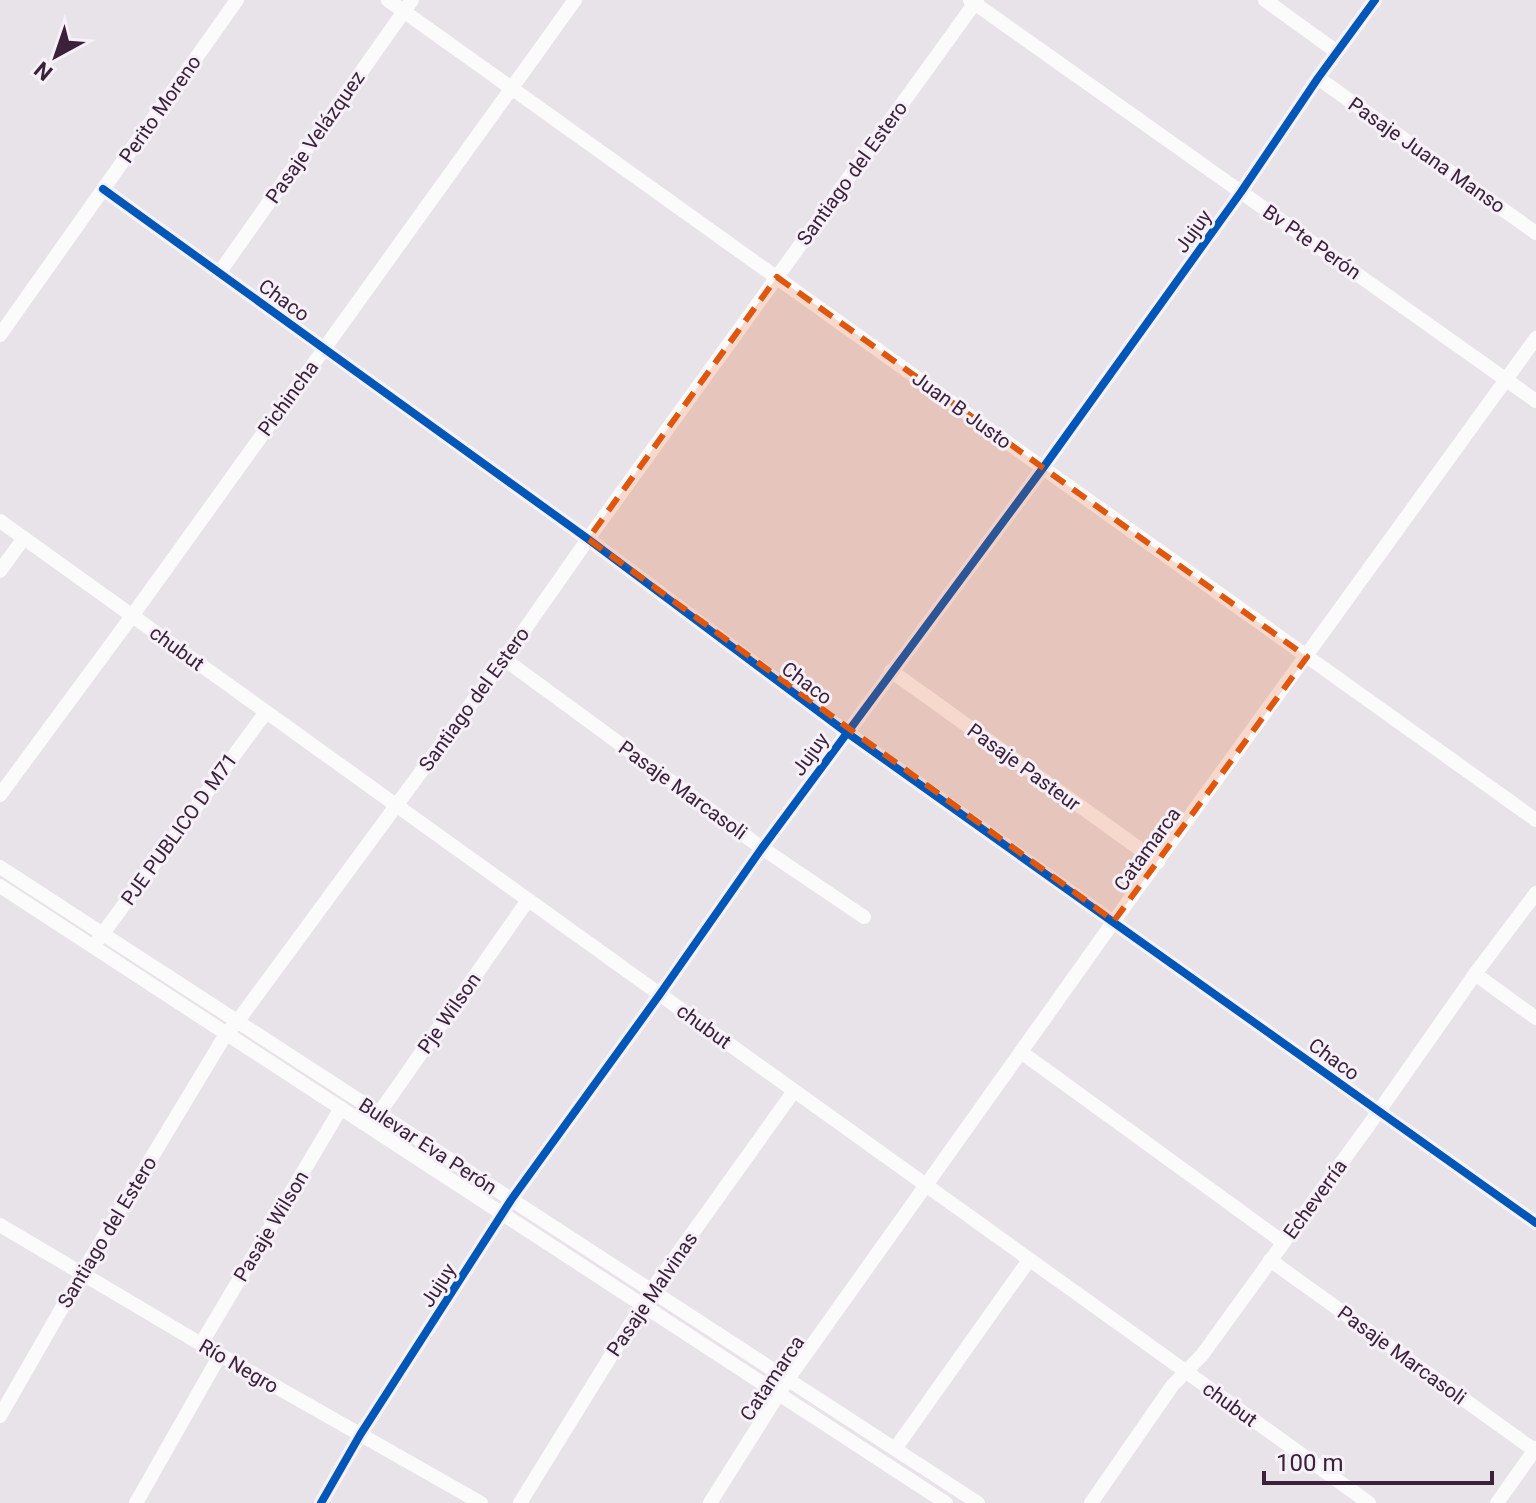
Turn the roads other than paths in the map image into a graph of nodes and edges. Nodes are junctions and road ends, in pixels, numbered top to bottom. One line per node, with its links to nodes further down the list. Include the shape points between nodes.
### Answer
1 (237, 0): 11 (street, Perito Moreno)
2 (388, 0): 7 (street, Juan B Justo)
3 (575, 0): 10 (street, Pichincha)
4 (1265, 0): 8 (street)
5 (1375, 0): 8 (street, Jujuy)
6 (974, 1): 12 (street, Bv Pte Perón); 15 (street, Santiago del Estero)
7 (408, 6): 10 (street, Juan B Justo); 14 (street, Pasaje Velázquez)
8 (1337, 52): 9 (street, Jujuy)
9 (1318, 78): 12 (street, Jujuy); 13 (street, Pasaje Juana Manso)
10 (512, 88): 15 (street, Juan B Justo); 18 (street, Pichincha)
11 (103, 189): 14 (street, Chaco); 16 (street, Perito Moreno)
12 (1241, 192): 19 (street, Bv Pte Perón); 21 (street, Jujuy)
13 (1536, 233)
14 (219, 273): 18 (street, Chaco)
15 (777, 277): 21 (street, Juan B Justo); 24 (street, Santiago del Estero)
16 (0, 335)
17 (1536, 338): 19 (street, Catamarca)
18 (324, 348): 24 (street, Chaco); 26 (street, Pichincha)
19 (1506, 380): 20 (street, Bv Pte Perón); 27 (street, Catamarca)
20 (1536, 401)
21 (1043, 468): 27 (street, Juan B Justo); 29 (street, Jujuy)
22 (0, 521): 23 (street, chubut)
23 (24, 538): 25 (street); 26 (street, chubut)
24 (588, 539): 28 (street, Santiago del Estero); 31 (street, Chaco)
25 (0, 571)
26 (132, 616): 30 (street, chubut); 32 (street, Pichincha)
27 (1307, 657): 34 (street, Juan B Justo); 36 (street, Catamarca)
28 (504, 659): 33 (street, Santiago del Estero); 35 (street, Pasaje Marcasoli)
29 (891, 671): 31 (street, Jujuy); 36 (street, Pasaje Pasteur)
30 (266, 712): 33 (street, chubut); 43 (street, PJE PUBLICO D M71)
31 (846, 732): 35 (street, Jujuy); 42 (street, Chaco)
32 (0, 795)
33 (396, 805): 40 (street, chubut); 48 (street, Santiago del Estero)
34 (1536, 820)
35 (762, 848): 41 (street, Pasaje Marcasoli); 46 (street, Jujuy)
36 (1158, 862): 42 (street, Catamarca)
37 (0, 867): 43 (street, Bulevar Eva Perón)
38 (0, 886): 44 (street, Bulevar Eva Perón)
39 (1536, 893): 45 (street, Echeverría)
40 (528, 900): 46 (street, chubut); 54 (street, Pje Wilson)
41 (864, 917)
42 (1114, 921): 50 (street, Catamarca); 53 (street, Chaco)
43 (102, 934): 44 (street, PJE PUBLICO D M71); 48 (street, Bulevar Eva Perón)
44 (93, 947): 49 (street, Bulevar Eva Perón)
45 (1475, 974): 47 (street); 53 (street, Echeverría)
46 (660, 994): 51 (street, chubut); 57 (street, Jujuy)
47 (1536, 1018)
48 (237, 1022): 49 (street, Santiago del Estero); 54 (street, Bulevar Eva Perón)
49 (226, 1034): 52 (street, Bulevar Eva Perón); 64 (street, Santiago del Estero)
50 (1021, 1052): 56 (street, Catamarca); 61 (street)
51 (794, 1091): 56 (street, chubut); 65 (street, Pasaje Malvinas)
52 (341, 1108): 55 (street, Bulevar Eva Perón); 67 (street, Pasaje Wilson)
53 (1379, 1111): 59 (street, Chaco); 61 (street, Echeverría)
54 (379, 1113): 55 (street, Pje Wilson); 57 (street, Bulevar Eva Perón)
55 (370, 1127): 58 (street, Bulevar Eva Perón)
56 (926, 1186): 62 (street, chubut); 70 (street, Catamarca)
57 (511, 1200): 58 (street, Jujuy); 65 (street, Bulevar Eva Perón)
58 (503, 1213): 66 (street, Bulevar Eva Perón); 73 (street, Jujuy)
59 (1536, 1223)
60 (0, 1225): 64 (street, Río Negro)
61 (1283, 1242): 63 (street, Echeverría)
62 (1029, 1260): 69 (street, chubut); 74 (street)
63 (1270, 1260): 69 (street, Echeverría); 75 (street, Pasaje Marcasoli)
64 (82, 1273): 67 (street, Río Negro); 72 (street, Santiago del Estero)
65 (651, 1291): 66 (street, Pasaje Malvinas); 70 (street, Bulevar Eva Perón)
66 (642, 1304): 71 (street, Bulevar Eva Perón); 79 (street, Pasaje Malvinas)
67 (201, 1344): 68 (street, Río Negro)
68 (220, 1355): 73 (street, Río Negro); 76 (street)
69 (1185, 1371): 83 (street, Echeverría); 84 (street, chubut)
70 (788, 1379): 71 (street, Catamarca); 74 (street, Bulevar Eva Perón)
71 (779, 1393): 80 (street, Catamarca); 81 (street, Bulevar Eva Perón)
72 (0, 1416)
73 (360, 1435): 77 (street, Jujuy); 78 (street, Río Negro)
74 (895, 1449): 82 (street, Bulevar Eva Perón)
75 (1535, 1449): 85 (street)
76 (136, 1503)
77 (321, 1503)
78 (481, 1503)
79 (520, 1503)
80 (710, 1503)
81 (946, 1503)
82 (978, 1503)
83 (1091, 1503)
84 (1369, 1503)
85 (1497, 1503)

